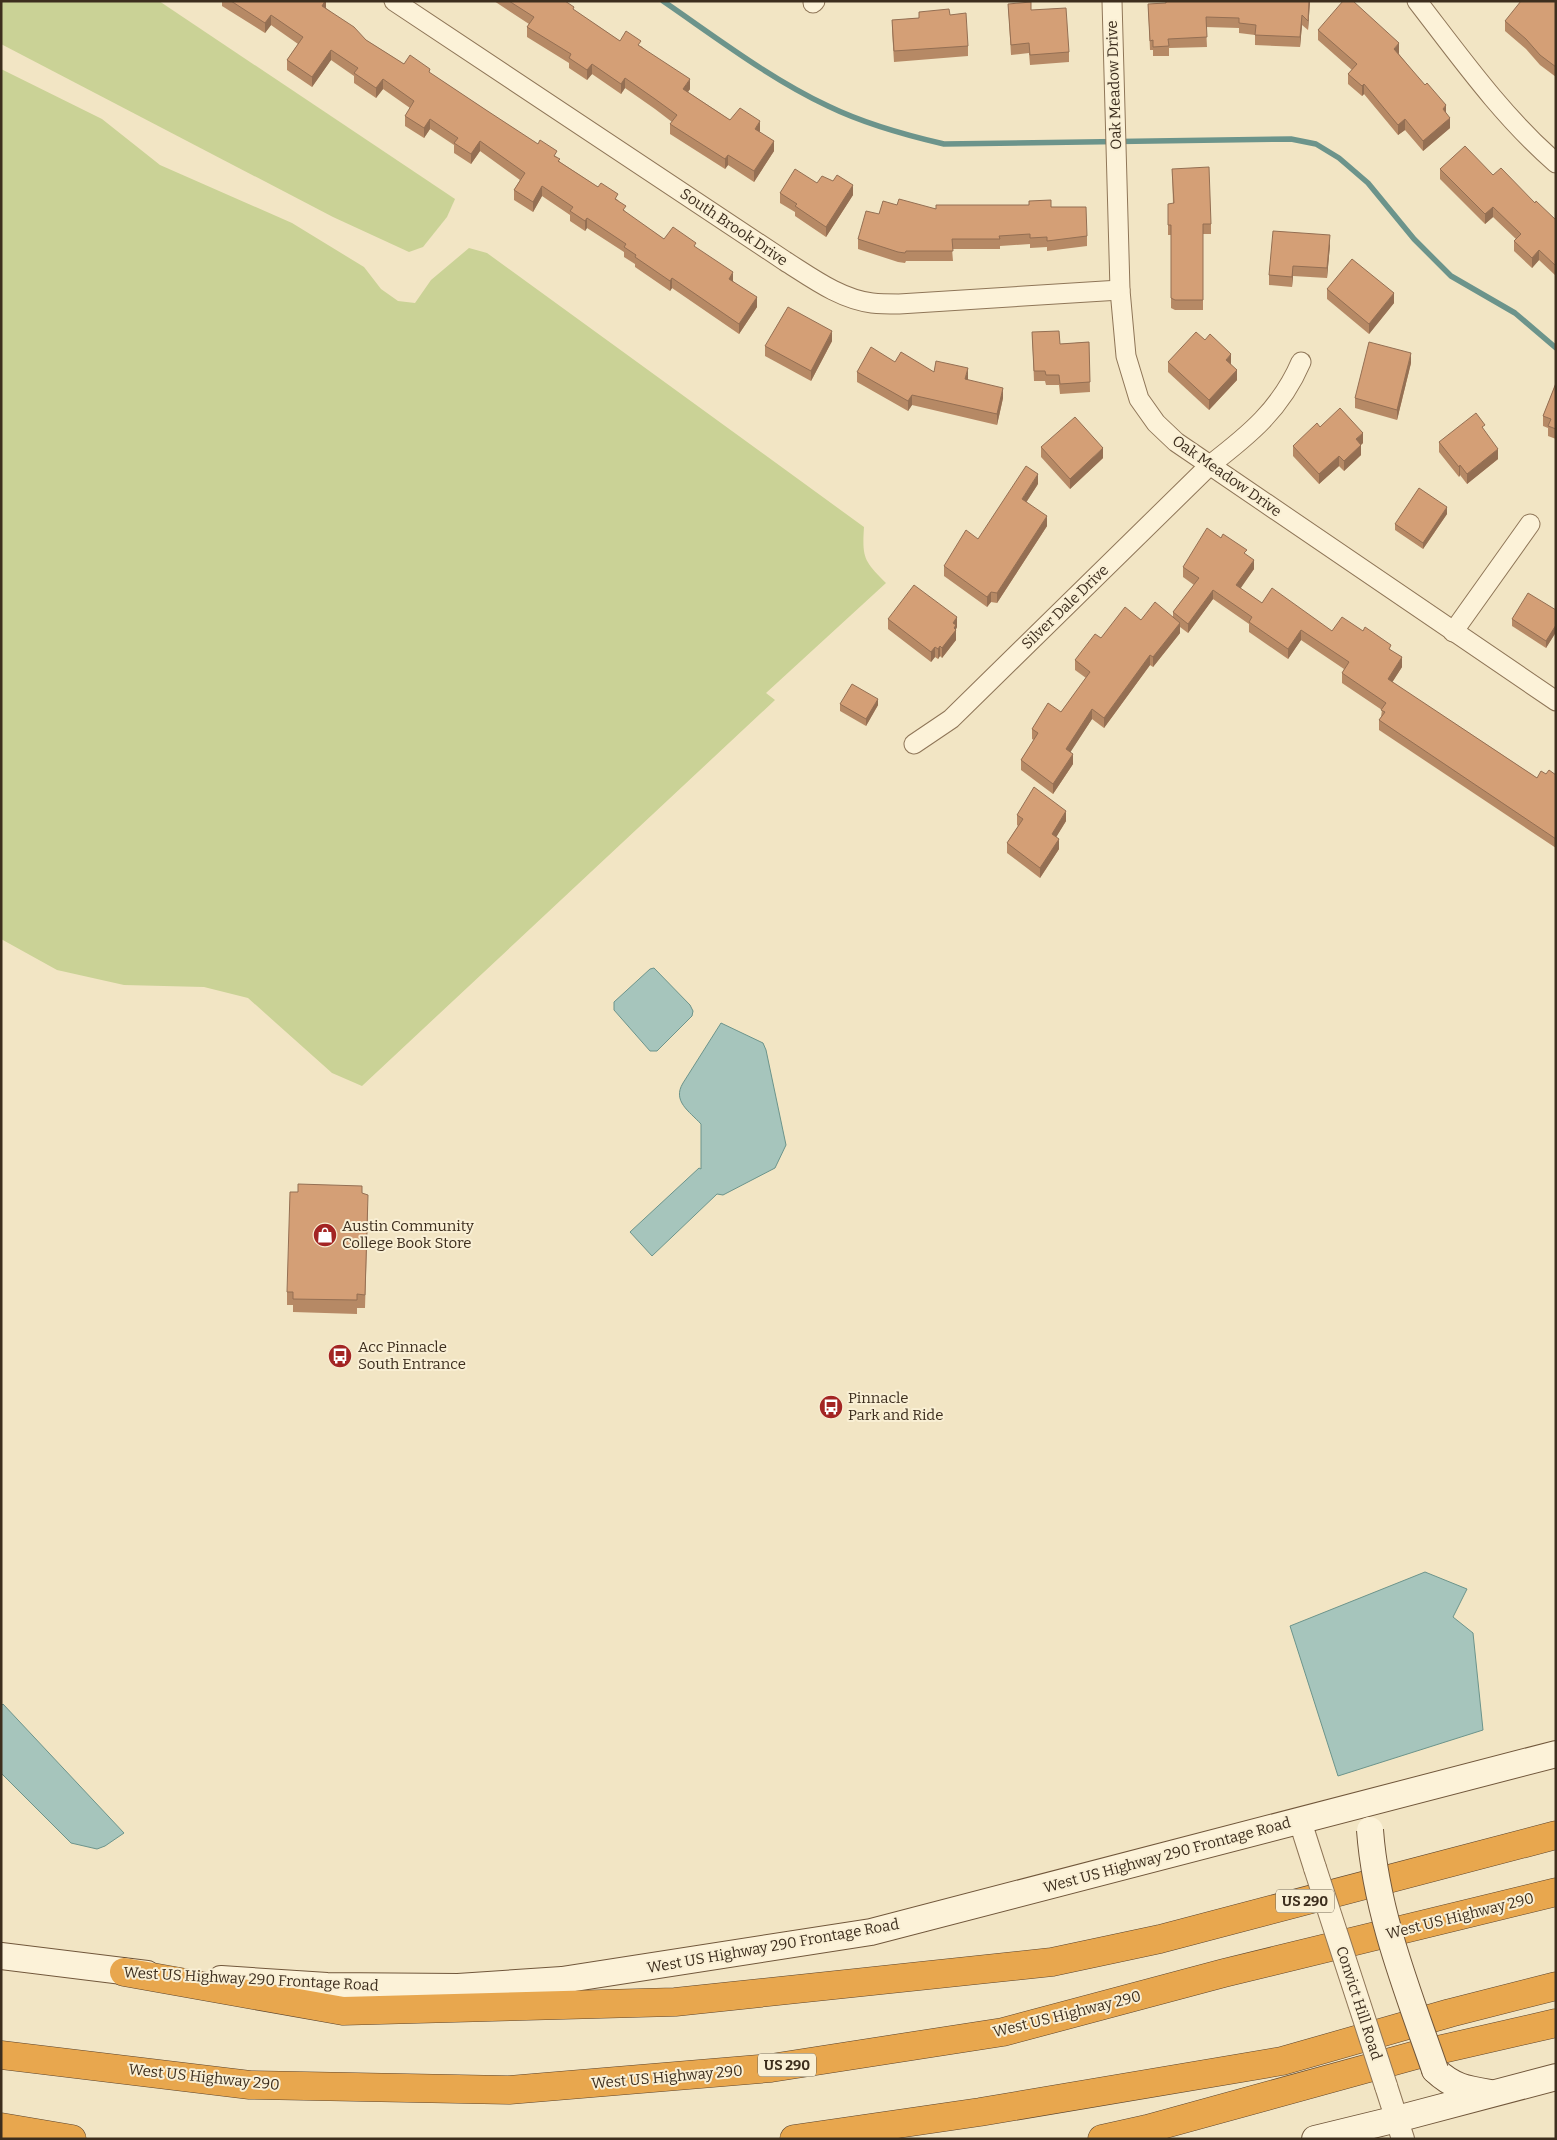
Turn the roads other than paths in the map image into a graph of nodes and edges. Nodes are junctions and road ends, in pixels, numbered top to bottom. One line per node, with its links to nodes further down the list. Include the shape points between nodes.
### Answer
1 (394, 1): 5 (street, South Brook Drive, via 785,261 822,285 849,297 871,303 899,304)
2 (1112, 1): 5 (street, Oak Meadow Drive)
3 (1417, 1): 4 (street, via 1526,137)
4 (1556, 163)
5 (1120, 290): 7 (street, Oak Meadow Drive, via 1126,356 1139,399 1166,434)
6 (1301, 362): 7 (street, Silver Dale Drive, via 1280,401 1239,443)
7 (1210, 465): 9 (street, Oak Meadow Drive); 11 (street, Silver Dale Drive, via 951,719)
8 (1530, 524): 9 (street)
9 (1453, 632): 10 (street, Oak Meadow Drive)
10 (1556, 701)
11 (914, 744)
12 (1556, 1754): 13 (main road, West US Highway 290 Frontage Road)
13 (1398, 1795): 14 (main road, West US Highway 290 Frontage Road); 23 (main road, bridge, via 1370,1830 1372,1859 1379,1898)
14 (1300, 1821): 18 (main road, West US Highway 290 Frontage Road, via 872,1932 562,1980 458,1987 327,1986); 27 (street, Convict Hill Road, bridge)
15 (1556, 1835): 18 (highway, US 290, via 1160,1939 1052,1962 675,2002 343,2011)
16 (1556, 1892): 22 (highway, West US Highway 290 / US 290, via 1224,1973 1003,2032 771,2068 509,2090 250,2085)
17 (1, 1956): 18 (main road, West US Highway 290 Frontage Road)
18 (124, 1972)
19 (1556, 1986): 29 (highway, via 1282,2061 980,2112)
20 (1556, 2001): 23 (highway)
21 (1556, 2023): 23 (highway)
22 (1, 2054)
23 (1425, 2062): 25 (main road, via 1447,2082); 30 (highway)
24 (1556, 2077): 25 (main road)
25 (1492, 2094): 27 (main road)
26 (1, 2127): 28 (highway)
27 (1400, 2129): 31 (main road)
28 (72, 2139)
29 (794, 2139)
30 (1102, 2139)
31 (1315, 2139)

